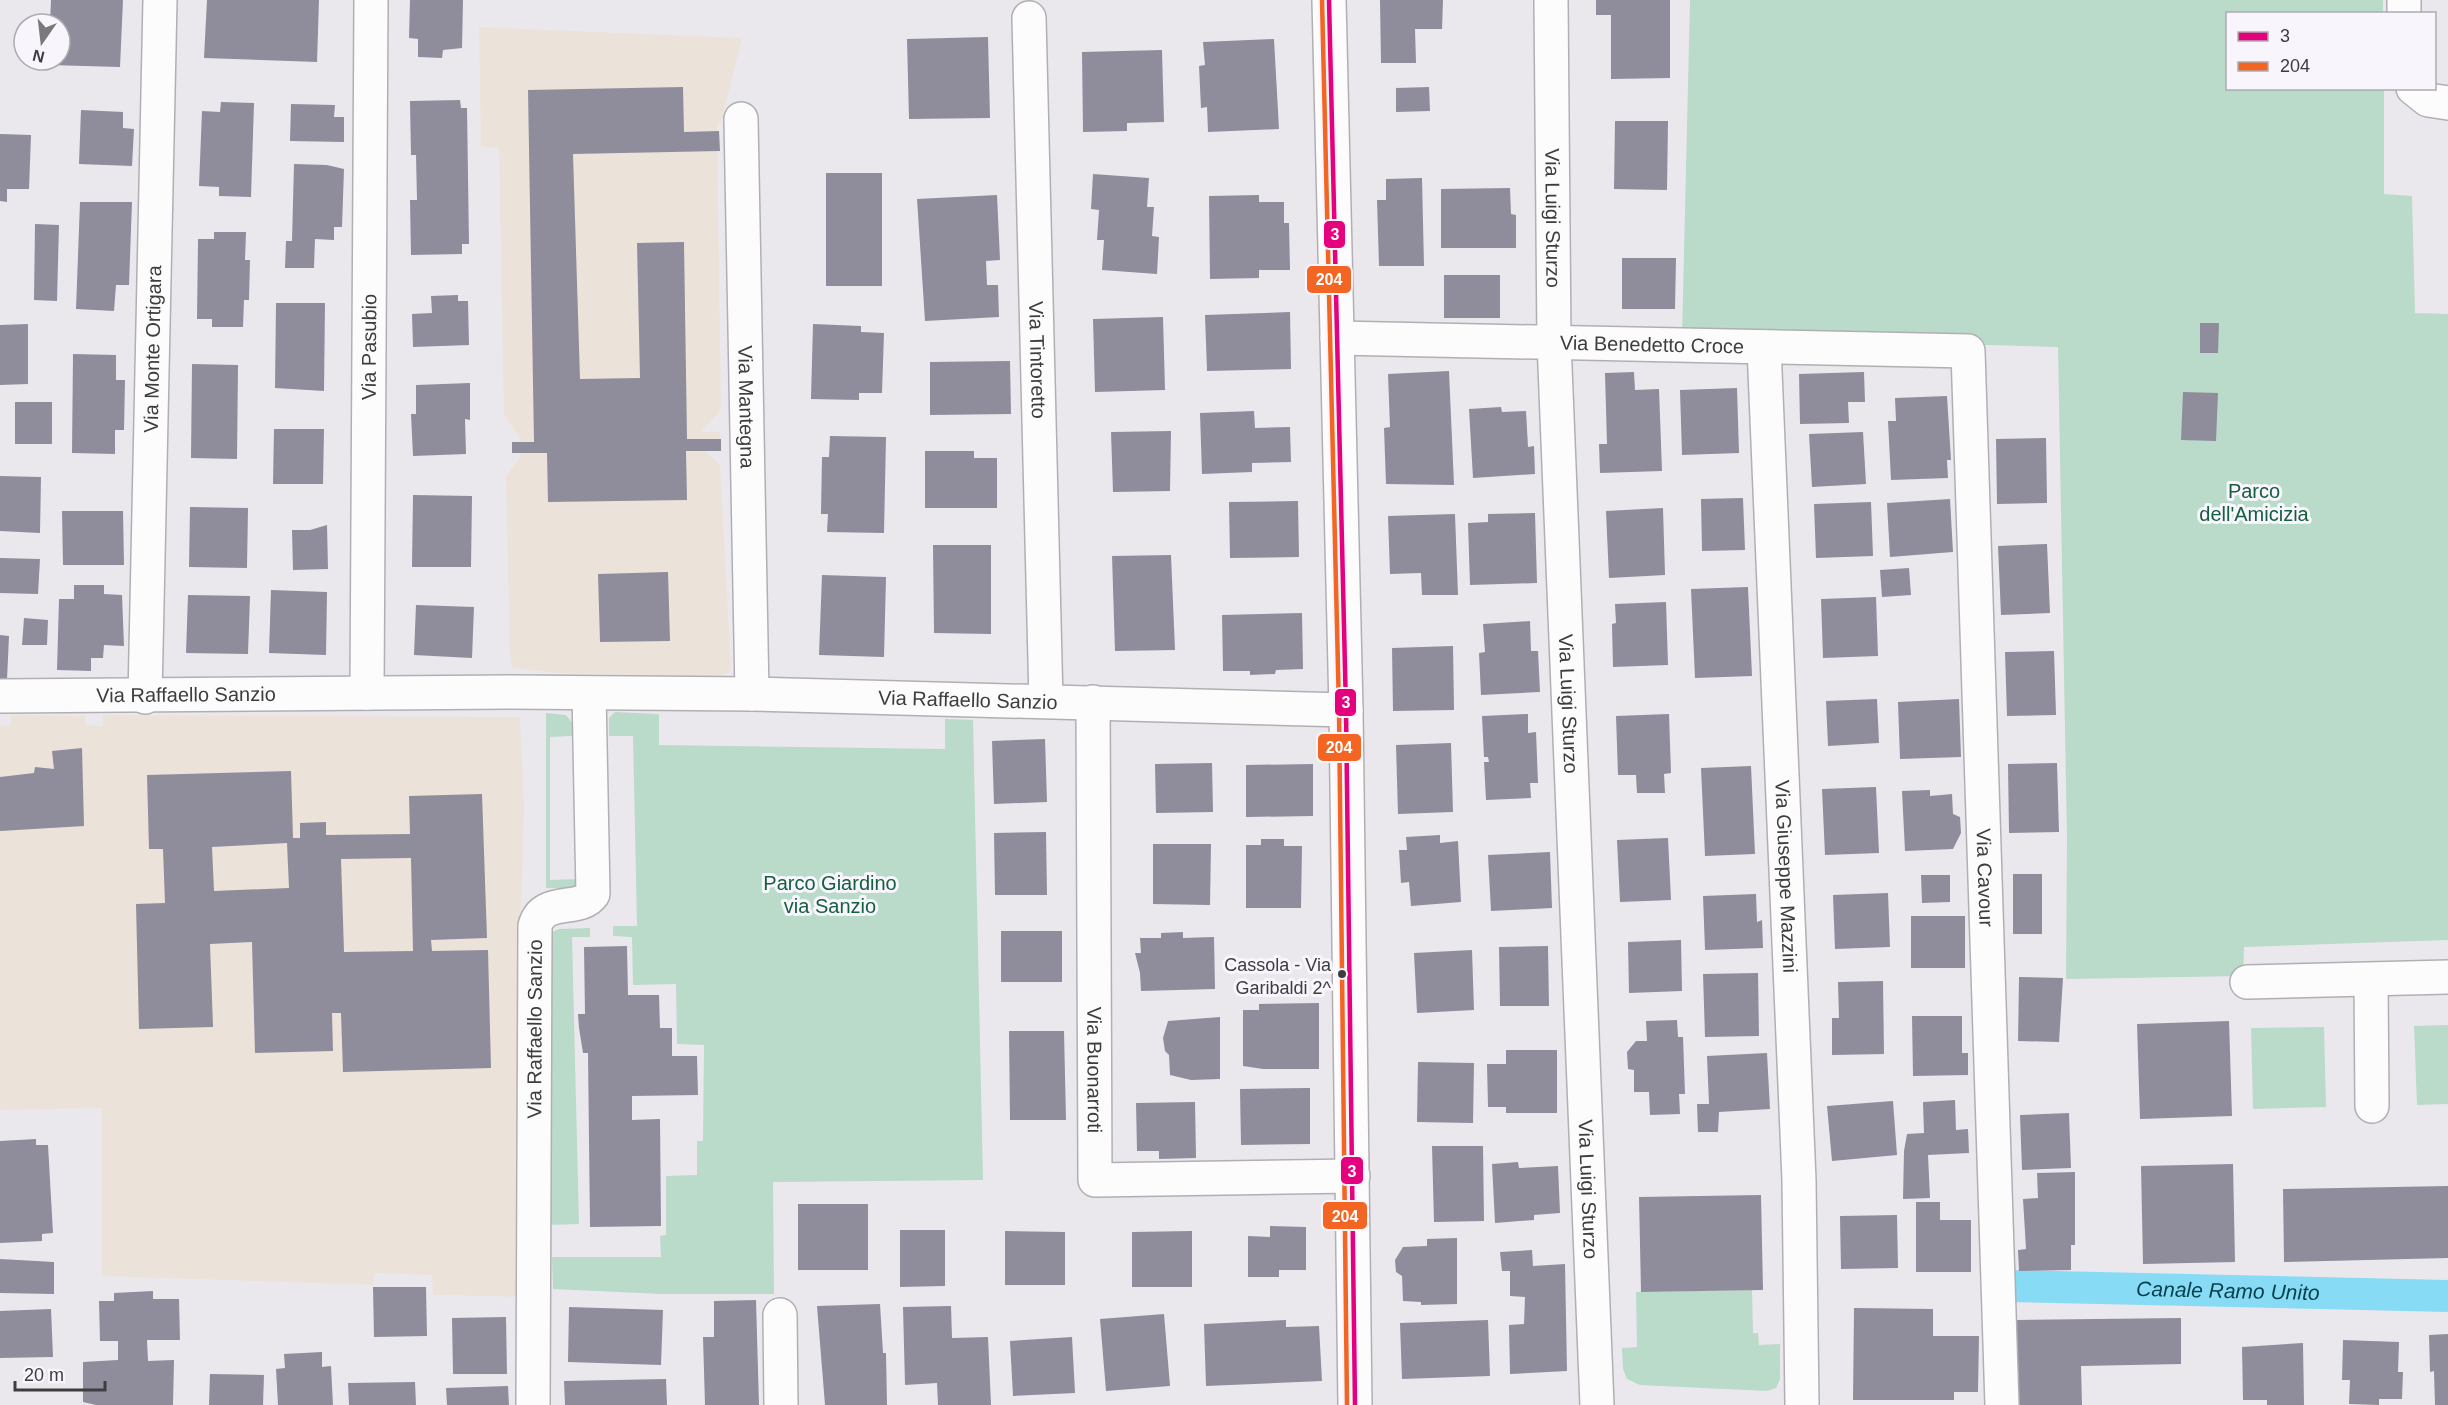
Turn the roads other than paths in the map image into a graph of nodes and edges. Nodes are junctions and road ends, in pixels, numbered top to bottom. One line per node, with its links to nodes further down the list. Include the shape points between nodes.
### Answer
1 (160, 0): 17 (street, Via Monte Ortigara)
2 (371, 0): 13 (street, Via Pasubio)
3 (1329, 0): 9 (street)
4 (1551, 0): 10 (street, Via Luigi Sturzo)
5 (1029, 18): 18 (street, Via Tintoretto)
6 (2416, 90): 7 (street, via 2428,100)
7 (2448, 103)
8 (741, 119): 15 (street, Via Mantegna)
9 (1337, 338): 10 (street, Via Benedetto Croce); 20 (street)
10 (1554, 342): 11 (street, Via Benedetto Croce); 30 (street, Via Luigi Sturzo)
11 (1764, 347): 12 (street, Via Benedetto Croce); 31 (street, Via Giuseppe Mazzini, via 1799,1180)
12 (1968, 351): 32 (street, Via Cavour)
13 (367, 693): 14 (street, Via Raffaello Sanzio); 17 (street, Via Raffaello Sanzio)
14 (589, 693): 15 (street, Via Raffaello Sanzio); 27 (street, Via Raffaello Sanzio, via 593,894 590,899 549,909 535,926)
15 (752, 694): 18 (street, Via Raffaello Sanzio)
16 (0, 696): 17 (street, Via Raffaello Sanzio)
17 (145, 697)
18 (1046, 701): 19 (street, Via Raffaello Sanzio)
19 (1092, 702): 20 (street, Via Raffaello Sanzio); 25 (street, Via Buonarroti, via 1095,1180)
20 (1346, 710): 25 (street)
21 (2448, 977): 22 (street)
22 (2371, 980): 23 (street); 24 (street)
23 (2247, 982)
24 (2372, 1106)
25 (1353, 1176): 29 (street)
26 (780, 1316): 28 (street)
27 (533, 1405)
28 (781, 1405)
29 (1355, 1405)
30 (1597, 1405)
31 (1802, 1405)
32 (2002, 1405)

